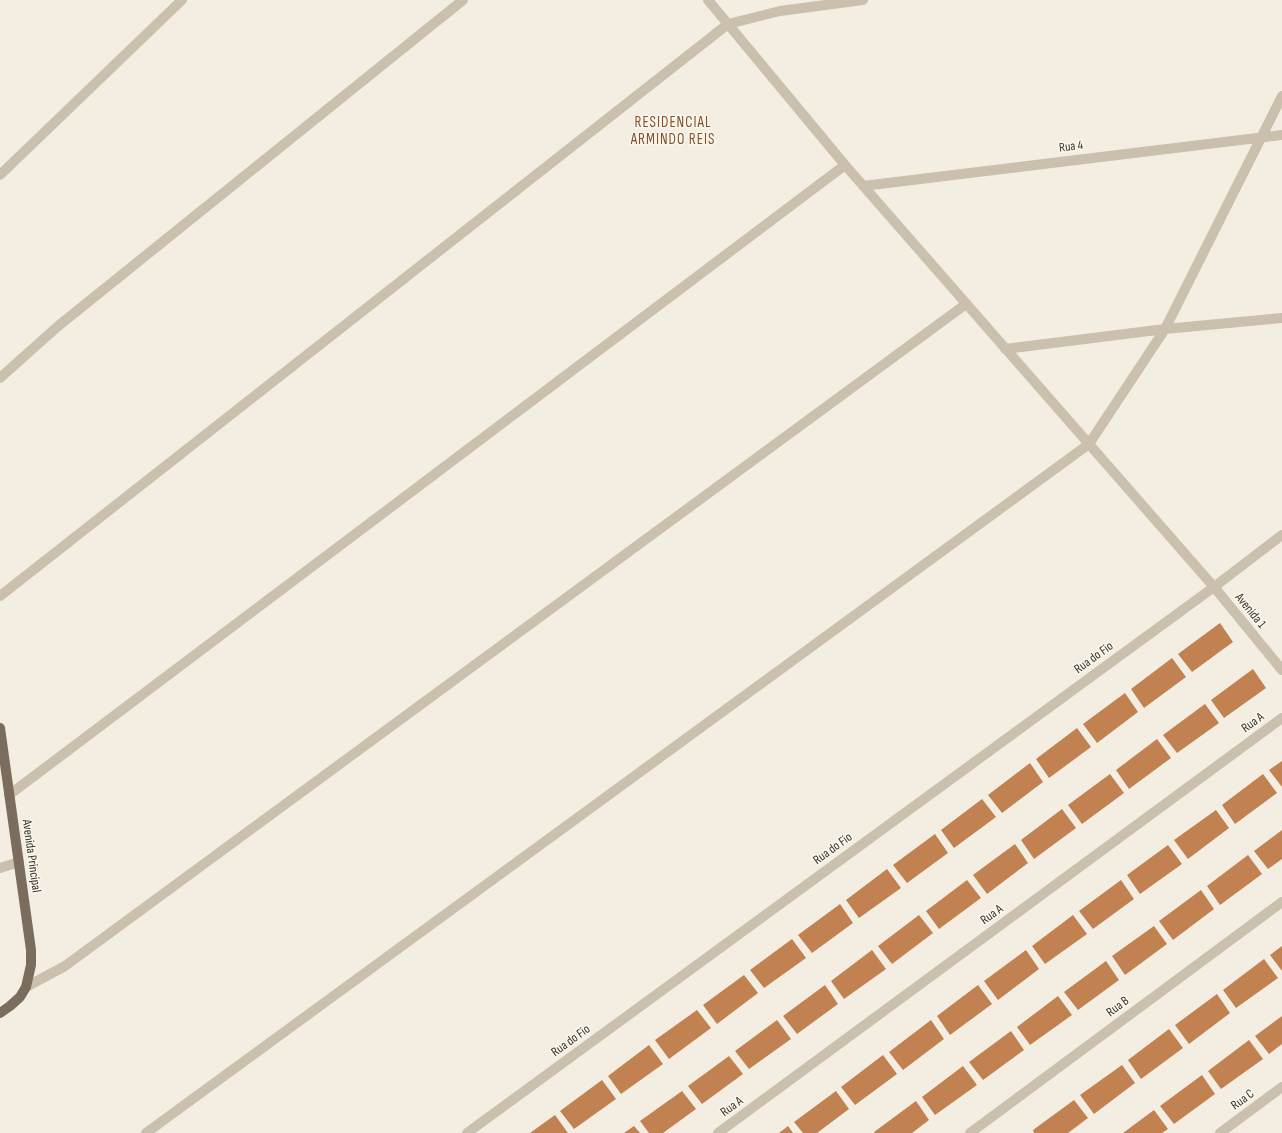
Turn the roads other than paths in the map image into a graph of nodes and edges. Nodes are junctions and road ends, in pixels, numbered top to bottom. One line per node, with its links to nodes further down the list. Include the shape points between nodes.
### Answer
1 (182, 0): 10 (street)
2 (463, 0): 16 (street, via 57,327)
3 (708, 0): 5 (street, Avenida 1)
4 (863, 0): 5 (street, via 780,11)
5 (728, 24): 9 (street, Avenida 1); 20 (street)
6 (1282, 96): 8 (street)
7 (1282, 135): 8 (street, Rua 4)
8 (1262, 137): 11 (street, Rua 4); 14 (street)
9 (845, 165): 11 (street, Avenida 1); 24 (street)
10 (0, 175)
11 (863, 186): 12 (street, Avenida 1)
12 (966, 304): 15 (street, Avenida 1); 28 (street, via 72,962)
13 (1282, 318): 14 (street)
14 (1166, 329): 15 (street); 17 (street)
15 (1005, 349): 17 (street, Avenida 1)
16 (0, 378)
17 (1089, 444): 19 (street, Avenida 1); 31 (street)
18 (1282, 535): 19 (street, Rua do Fio)
19 (1214, 587): 21 (street, Avenida 1); 32 (street, Rua do Fio)
20 (0, 596)
21 (1282, 670)
22 (1282, 718): 33 (street, Rua A)
23 (0, 728): 24 (main road, Avenida Principal)
24 (9, 795): 25 (main road, Avenida Principal)
25 (19, 862): 26 (street); 28 (main road, Avenida Principal, via 32,965)
26 (0, 868)
27 (1282, 902): 34 (street, Rua B)
28 (26, 987): 29 (main road, via 15,1001)
29 (0, 1013)
30 (1282, 1087): 35 (street, Rua C)
31 (146, 1133)
32 (467, 1133)
33 (718, 1133)
34 (970, 1133)
35 (1220, 1133)

